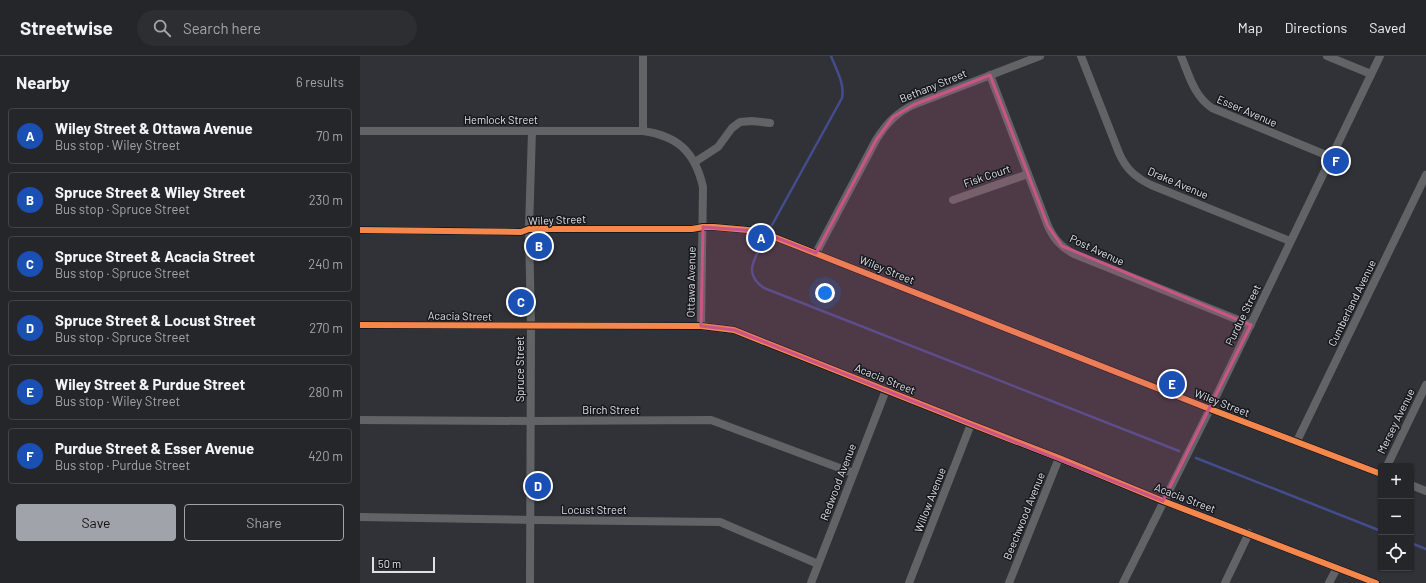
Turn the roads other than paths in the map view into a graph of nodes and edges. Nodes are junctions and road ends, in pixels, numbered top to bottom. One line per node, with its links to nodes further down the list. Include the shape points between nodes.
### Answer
1 (643, 56): 12 (street)
2 (1040, 56): 8 (street, Bethany Street)
3 (1082, 56): 21 (street, Drake Avenue, via 1119,153 1132,174 1151,185)
4 (1181, 56): 13 (street, Esser Avenue, via 1197,94 1206,104)
5 (1327, 56): 7 (street)
6 (1380, 56): 7 (street, Purdue Street)
7 (1371, 74): 13 (street, Purdue Street)
8 (990, 75): 15 (street, Post Avenue); 22 (street, Bethany Street, via 913,105 893,117 876,140)
9 (770, 123): 14 (street, via 740,122 732,128 718,147)
10 (360, 131): 11 (street, Hemlock Street)
11 (532, 131): 12 (street, Hemlock Street); 19 (street, Spruce Street)
12 (643, 131): 14 (street, Ottawa Avenue, via 671,139)
13 (1331, 158): 21 (street, Purdue Street)
14 (695, 162): 18 (street, Ottawa Avenue, via 703,187)
15 (1028, 174): 17 (street, Fisk Court); 24 (street, Post Avenue, via 1052,234 1067,251)
16 (1426, 175): 33 (street, Cumberland Avenue)
17 (953, 200)
18 (703, 227): 19 (street, Wiley Street); 22 (street, Wiley Street, via 759,230); 26 (street, Ottawa Avenue)
19 (529, 229): 20 (street, Wiley Street, via 521,232); 25 (street, Spruce Street)
20 (360, 230)
21 (1290, 241): 24 (street, Purdue Street)
22 (816, 253): 29 (street, Wiley Street)
23 (360, 325): 25 (street, Acacia Street)
24 (1251, 325): 29 (street, Purdue Street)
25 (531, 326): 26 (street, Acacia Street); 31 (street, Spruce Street)
26 (701, 326): 28 (street, Acacia Street, via 734,330)
27 (1426, 385): 35 (street, Mersey Avenue)
28 (886, 390): 32 (street, Acacia Street); 37 (street, Redwood Avenue)
29 (1210, 409): 33 (street, Wiley Street); 40 (street, Purdue Street)
30 (360, 420): 31 (street, Birch Street)
31 (531, 421): 37 (street, Birch Street, via 711,420); 42 (street, Spruce Street)
32 (971, 424): 34 (street, Acacia Street); 48 (street, Willow Avenue)
33 (1297, 441): 36 (street, Wiley Street)
34 (1059, 458): 40 (street, Acacia Street); 49 (street, Beechwood Avenue)
35 (1388, 463)
36 (1378, 473)
37 (853, 474): 44 (street, Redwood Avenue)
38 (1414, 486): 39 (street)
39 (1426, 491)
40 (1163, 501): 43 (street, Acacia Street); 50 (street, Purdue Street)
41 (360, 517): 42 (street, Locust Street)
42 (530, 520): 44 (street, Locust Street, via 720,522); 46 (street, Spruce Street)
43 (1249, 533): 45 (street, Acacia Street); 51 (street)
44 (818, 564): 47 (street, Redwood Avenue)
45 (1337, 568): 52 (street); 53 (street, Acacia Street)
46 (530, 583)
47 (811, 583)
48 (909, 583)
49 (1009, 583)
50 (1123, 583)
51 (1225, 583)
52 (1329, 583)
53 (1376, 583)

